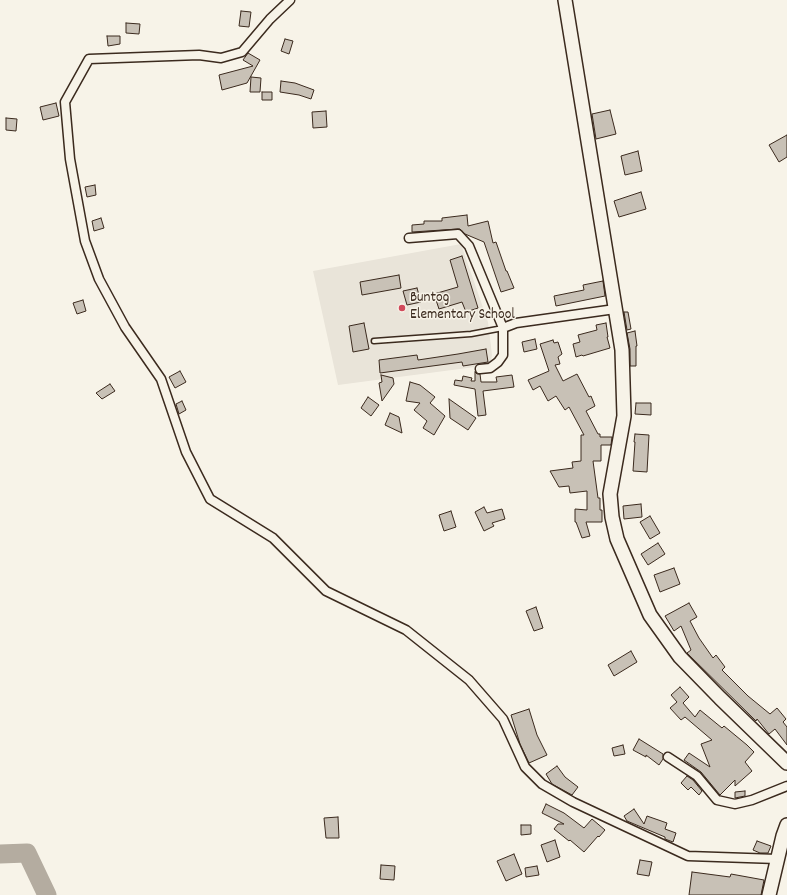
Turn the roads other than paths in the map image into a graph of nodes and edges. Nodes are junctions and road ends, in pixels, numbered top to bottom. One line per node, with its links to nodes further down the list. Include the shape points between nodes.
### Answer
1 (290, 0): 12 (street, via 242,52 221,58 200,56 89,59 65,102 70,159 85,241 99,279 125,327 161,379 186,452 210,499 273,538 326,591 406,630 469,680 503,719 525,767 542,784 573,802 688,856)
2 (565, 0): 4 (main road)
3 (409, 238): 5 (street, via 458,234 469,246)
4 (616, 309): 5 (street, via 516,323); 9 (main road, via 622,350 624,416 610,494 617,540 650,615 680,657)
5 (503, 328): 6 (lane, via 471,334); 7 (street, via 503,355 490,368)
6 (374, 341)
7 (480, 369)
8 (668, 757): 10 (street, via 696,776 717,800 735,804)
9 (787, 763)
10 (787, 786)
11 (787, 825): 12 (main road)
12 (777, 859): 13 (main road)
13 (769, 895)

